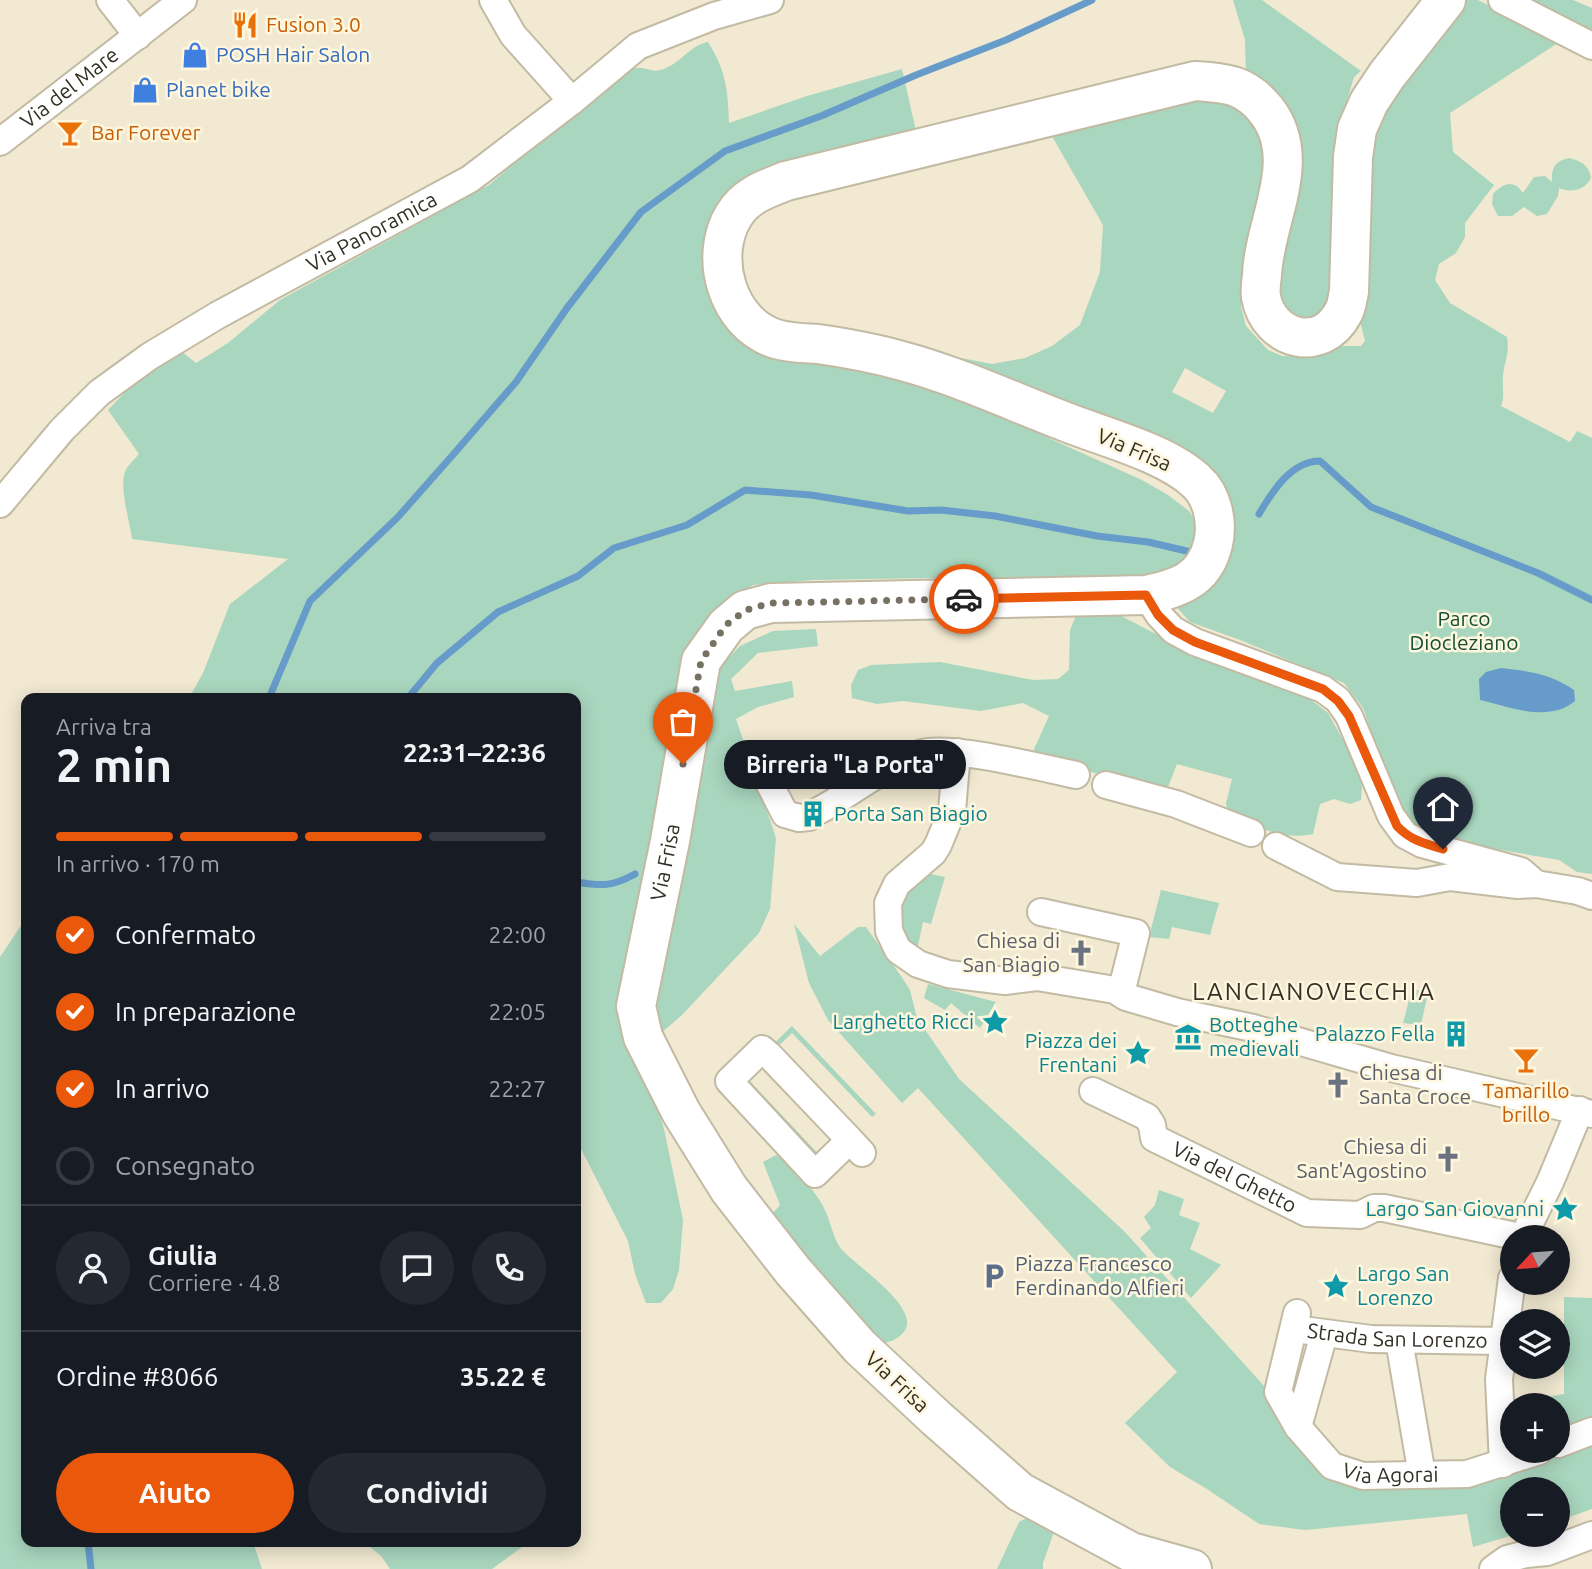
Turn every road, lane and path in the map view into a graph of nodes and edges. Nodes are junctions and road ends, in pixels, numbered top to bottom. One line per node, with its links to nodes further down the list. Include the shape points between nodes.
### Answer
1 (110, 0): 8 (street, Via del Mare)
2 (183, 0): 8 (street, Via del Mare)
3 (493, 0): 10 (street, via 513,35)
4 (770, 0): 7 (street, Via Panoramica)
5 (1447, 0): 13 (street, Via Frisa, via 1387,75 1357,129 1349,292 1344,313 1331,328 1315,336 1298,338 1279,329 1268,316 1261,296 1262,260 1282,177 1284,147 1275,121 1258,100 1224,83 1195,81 786,181 756,192 735,213 724,235 725,283 733,304 752,325 775,338 902,361 966,383 1167,461 1197,481 1214,515 1211,552 1189,581)
6 (1502, 0): 9 (street)
7 (715, 8): 10 (street, Via Panoramica, via 638,46)
8 (138, 36): 11 (street, Via del Mare)
9 (1592, 46)
10 (572, 101): 12 (street, Via Panoramica, via 470,179 150,356 99,393)
11 (0, 142)
12 (0, 504)
13 (1146, 595): 20 (street, via 1173,630 1323,689 1338,701 1349,716 1391,816 1405,835 1422,844 1521,871); 41 (street, Via Frisa, via 771,603 746,610 726,625 701,661 636,1006 643,1037 666,1083 729,1189 860,1347 1020,1492 1131,1552)
14 (957, 752): 15 (street, via 923,753 799,818 785,814); 16 (street); 23 (street, via 949,821 933,853 897,884 888,903 889,931 898,950 918,964 947,974 1006,981 1037,977)
15 (765, 775)
16 (1076, 775)
17 (1106, 785): 18 (street, via 1177,804)
18 (1251, 833)
19 (1276, 846): 20 (street, via 1337,877 1417,883 1450,877)
20 (1535, 884): 21 (street)
21 (1592, 896)
22 (1041, 912): 23 (street, via 1136,933)
23 (1118, 992): 25 (street, via 1391,1068)
24 (1093, 1090): 28 (street, Via del Ghetto, via 1147,1116 1154,1138 1307,1213 1360,1215 1384,1208)
25 (1586, 1112): 27 (street)
26 (856, 1147): 26 (street, via 762,1049 729,1081 815,1174)
27 (1528, 1225)
28 (1500, 1232)
29 (1324, 1334): 30 (street, Strada San Lorenzo); 33 (street, Strada San Lorenzo, via 1296,1321); 34 (street)
30 (1399, 1340): 31 (street, Strada San Lorenzo); 38 (street)
31 (1500, 1341)
32 (1500, 1369): 37 (street)
33 (1278, 1392): 34 (street, Via Agorai)
34 (1298, 1427): 38 (street, Via Agorai, via 1332,1466 1363,1476)
35 (1592, 1431): 36 (street)
36 (1570, 1439)
37 (1503, 1464): 38 (street, Via Agorai, via 1467,1474)
38 (1422, 1475)
39 (1592, 1535): 40 (street)
40 (1540, 1560): 42 (street, via 1526,1554)
41 (1192, 1569)
42 (1493, 1569)

